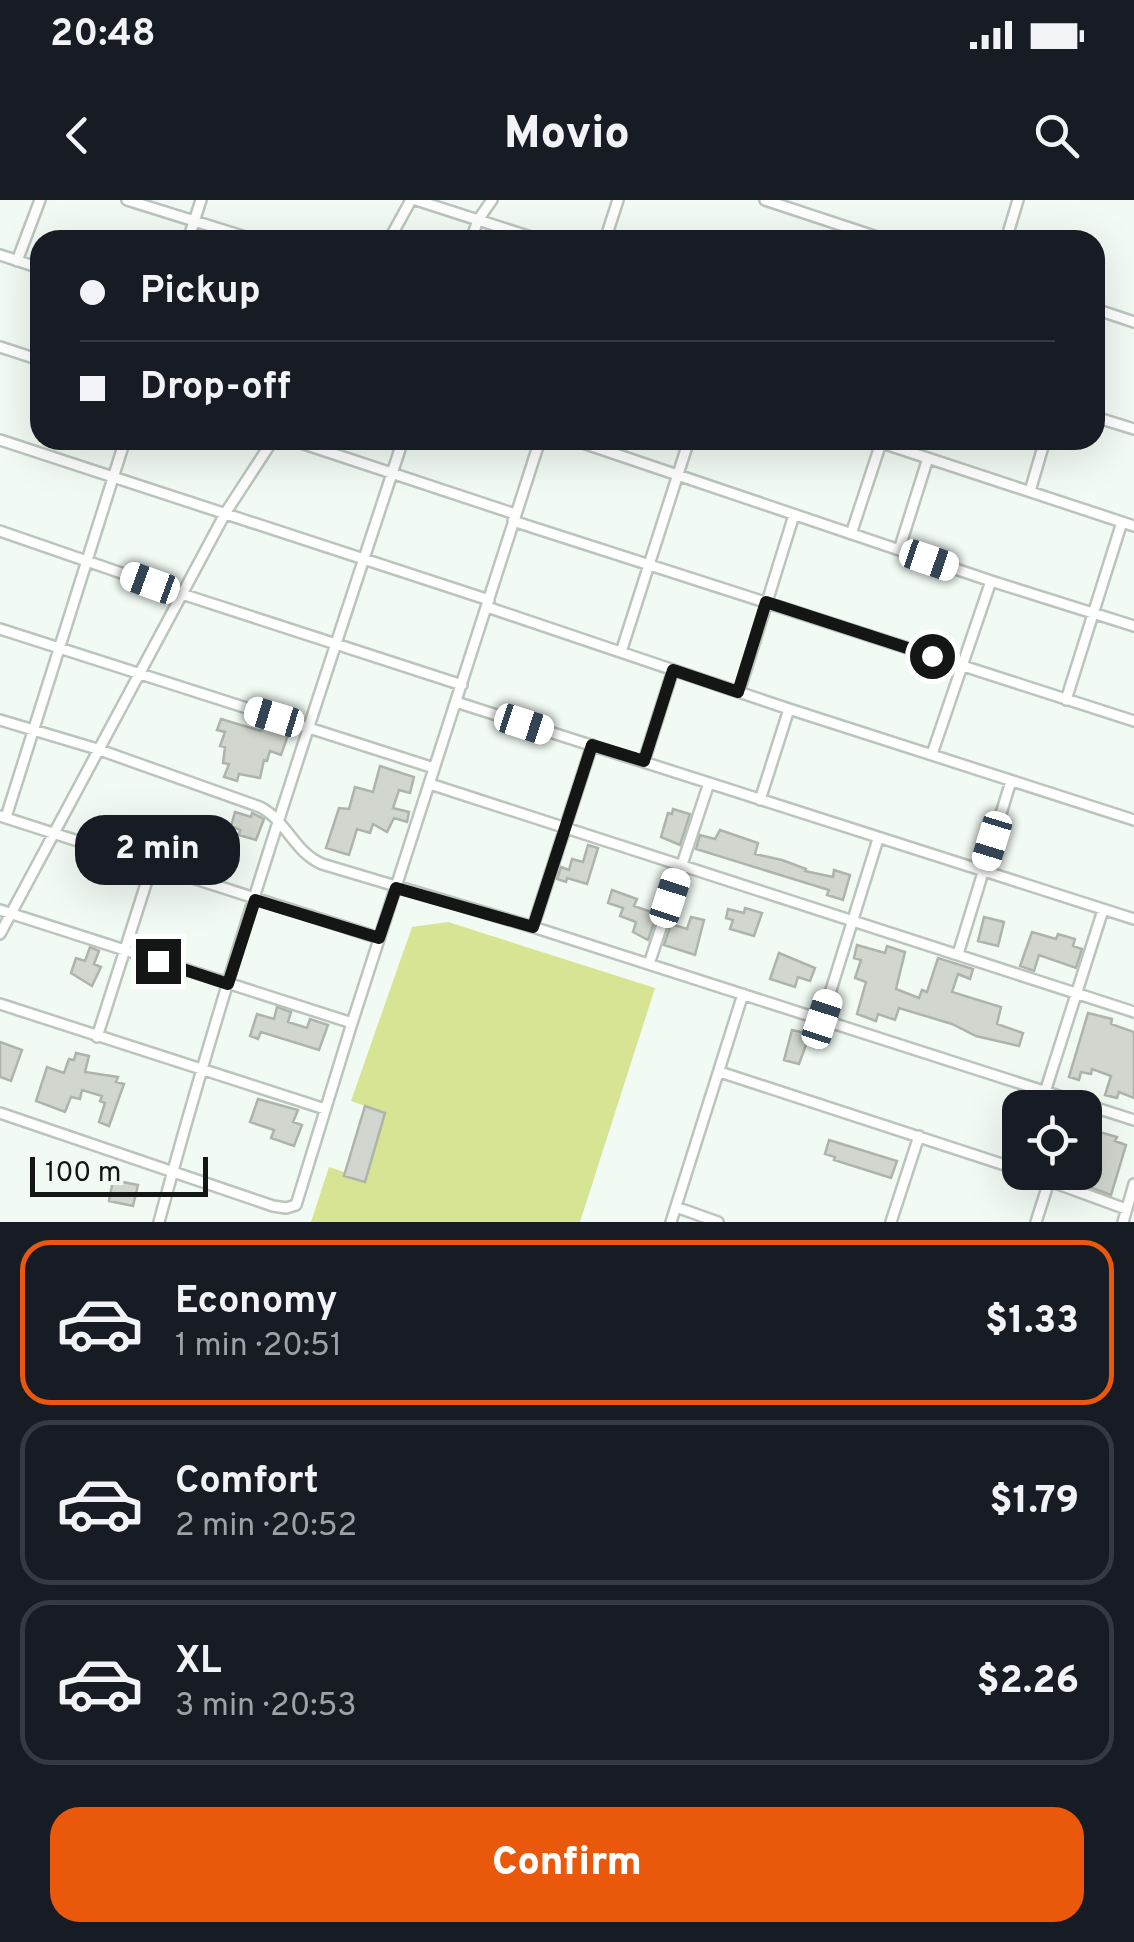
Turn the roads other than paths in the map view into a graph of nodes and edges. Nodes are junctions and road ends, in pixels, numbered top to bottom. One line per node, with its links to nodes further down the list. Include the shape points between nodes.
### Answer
1 (40, 200): 20 (street)
2 (127, 200): 9 (street)
3 (201, 200): 9 (street)
4 (414, 200): 10 (street); 13 (street)
5 (492, 200): 10 (street)
6 (618, 200): 16 (street)
7 (764, 200): 17 (street)
8 (1018, 200): 18 (street)
9 (194, 220): 11 (street); 12 (street)
10 (478, 220): 14 (street); 15 (street)
11 (191, 230)
12 (224, 230)
13 (395, 230)
14 (474, 230)
15 (509, 230)
16 (608, 230)
17 (846, 230)
18 (1009, 230)
19 (0, 255): 20 (street)
20 (17, 261): 21 (street)
21 (30, 265)
22 (1105, 313): 23 (street)
23 (1134, 322)
24 (0, 347): 25 (street)
25 (30, 357)
26 (1105, 420): 27 (street)
27 (1134, 429)
28 (0, 440): 29 (street)
29 (30, 450)
30 (31, 450): 44 (street)
31 (122, 450): 44 (street)
32 (266, 450): 46 (street)
33 (323, 450): 42 (street)
34 (400, 450): 42 (street)
35 (537, 450): 48 (street)
36 (603, 450): 43 (street)
37 (685, 450): 43 (street)
38 (874, 450): 52 (street)
39 (904, 450): 41 (street)
40 (1042, 450): 45 (street)
41 (928, 458): 45 (street); 53 (street)
42 (392, 472): 48 (street); 54 (street)
43 (677, 476): 47 (street); 56 (street)
44 (113, 477): 46 (street); 55 (street)
45 (1030, 491): 49 (street)
46 (226, 512): 54 (street); 58 (street)
47 (794, 516): 52 (street); 59 (street)
48 (514, 518): 56 (street); 60 (street)
49 (1122, 522): 50 (street); 61 (street)
50 (1134, 526)
51 (0, 532): 55 (street)
52 (851, 534): 53 (street)
53 (899, 550): 57 (street)
54 (364, 559): 60 (street); 64 (street)
55 (87, 560): 58 (street); 65 (street)
56 (648, 565): 59 (street); 66 (street)
57 (991, 581): 61 (street); 67 (street)
58 (182, 594): 64 (street); 69 (street)
59 (766, 602): 67 (street); 71 (street)
60 (488, 604): 66 (street); 70 (street)
61 (1095, 614): 62 (street); 72 (street)
62 (1134, 626)
63 (0, 629): 65 (street)
64 (334, 642): 70 (street); 77 (street)
65 (59, 648): 69 (street); 78 (street)
66 (621, 652): 68 (street)
67 (961, 665): 72 (street); 81 (street)
68 (673, 670): 71 (street); 82 (street)
69 (138, 674): 77 (street); 80 (street)
70 (462, 685): 73 (street)
71 (738, 692): 74 (street)
72 (1066, 700): 76 (street)
73 (456, 702): 79 (street); 83 (street)
74 (789, 709): 81 (street); 87 (street)
75 (0, 720): 78 (street)
76 (1134, 721)
77 (309, 728): 83 (street); 90 (street)
78 (34, 731): 80 (street); 88 (street)
79 (592, 745): 82 (street); 91 (street)
80 (97, 749): 90 (street, via 260,807); 92 (street)
81 (932, 754): 84 (street)
82 (644, 761): 85 (street)
83 (434, 768): 86 (street)
84 (1010, 780): 89 (street); 96 (street)
85 (709, 783): 87 (street); 95 (street)
86 (430, 784): 91 (street); 97 (street)
87 (760, 800): 93 (street)
88 (3, 817): 92 (street)
89 (1134, 820)
90 (280, 823): 97 (street, via 310,859); 98 (street)
91 (564, 828): 95 (street); 104 (street)
92 (55, 834): 94 (street); 101 (street)
93 (878, 839): 96 (street); 103 (street)
94 (152, 865): 98 (street); 107 (street)
95 (681, 866): 103 (street); 109 (street)
96 (982, 871): 100 (street); 108 (street)
97 (396, 888): 104 (street); 106 (street)
98 (255, 900): 106 (street); 110 (street)
99 (0, 910): 101 (street)
100 (1103, 910): 102 (street); 111 (street)
101 (11, 914): 105 (street); 107 (street)
102 (1134, 919)
103 (853, 921): 108 (street); 115 (street)
104 (533, 927): 109 (street)
105 (0, 934)
106 (379, 938): 116 (street)
107 (123, 949): 110 (street); 117 (street)
108 (958, 954): 111 (street)
109 (649, 964): 112 (street)
110 (228, 984): 116 (street); 118 (street)
111 (1075, 993): 114 (street); 121 (street)
112 (743, 994): 115 (street); 119 (street)
113 (0, 1004): 117 (street)
114 (1134, 1012)
115 (822, 1019): 120 (street)
116 (352, 1022): 122 (street)
117 (96, 1036): 118 (street)
118 (200, 1070): 122 (street); 128 (street)
119 (720, 1072): 126 (street); 132 (street)
120 (1039, 1090)
121 (1046, 1090)
122 (326, 1109): 128 (street, via 292,1208)
123 (1102, 1111): 125 (street)
124 (0, 1113): 128 (street)
125 (1134, 1120)
126 (919, 1136): 127 (street); 137 (street)
127 (1002, 1164)
128 (172, 1172): 134 (street)
129 (1134, 1184): 133 (street)
130 (1046, 1190): 138 (street)
131 (1078, 1190): 133 (street)
132 (676, 1207): 135 (street); 136 (street)
133 (1126, 1210): 139 (street)
134 (160, 1222)
135 (671, 1222)
136 (718, 1222)
137 (891, 1222)
138 (1036, 1222)
139 (1122, 1222)

